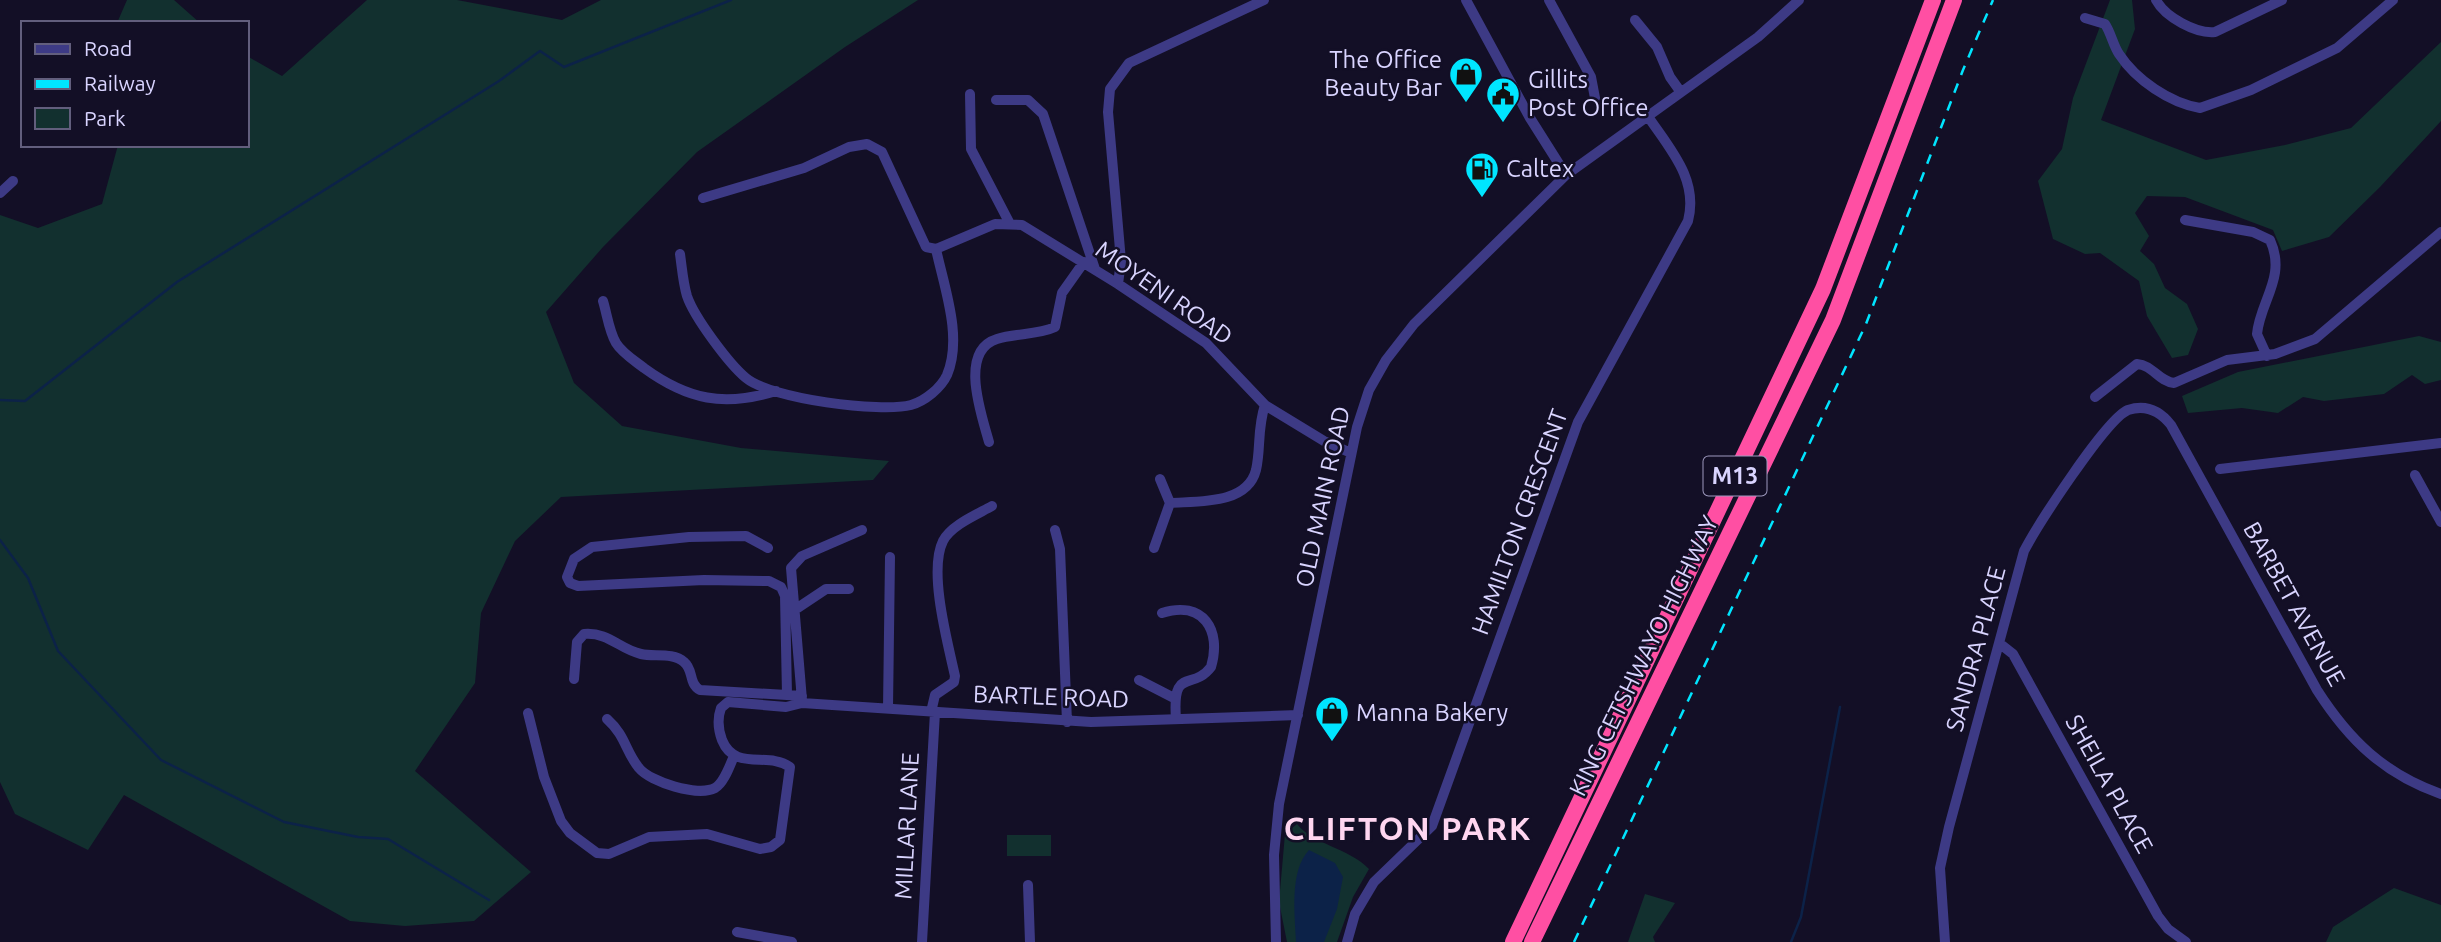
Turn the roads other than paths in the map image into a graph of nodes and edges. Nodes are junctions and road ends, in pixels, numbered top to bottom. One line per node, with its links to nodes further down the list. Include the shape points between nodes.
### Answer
1 (1264, 0): 28 (street, via 1133,61 1110,89 1121,261)
2 (1466, 0): 17 (street)
3 (1549, 0): 14 (street, via 1591,76)
4 (1799, 0): 12 (street, OLD MAIN ROAD, via 1758,37)
5 (1933, 0): 74 (highway, KING CETSHWAYO HIGHWAY / M13, via 1823,289)
6 (1954, 0): 75 (highway, KING CETSHWAYO HIGHWAY / M13, via 1833,320)
7 (2156, 0): 8 (street, via 2165,12 2206,33)
8 (2282, 0)
9 (2393, 0): 10 (street, via 2337,48 2250,90 2200,108 2139,78 2117,51 2105,24)
10 (2085, 18)
11 (1635, 20): 12 (street, via 1657,47)
12 (1681, 91): 16 (street, OLD MAIN ROAD)
13 (970, 94): 22 (street, via 971,149)
14 (1595, 98)
15 (996, 100): 27 (street, via 1028,100 1043,114)
16 (1647, 115): 17 (street, OLD MAIN ROAD); 73 (street, HAMILTON CRESCENT, via 1689,181 1692,200 1686,228 1574,432 1432,826 1374,882 1355,914)
17 (1566, 175): 37 (street, OLD MAIN ROAD, via 1398,342 1369,390)
18 (13, 181): 19 (street)
19 (0, 193)
20 (703, 198): 24 (street, via 867,144 882,152 925,246)
21 (2185, 220): 30 (street, via 2253,232 2270,240 2276,267 2274,284 2257,334)
22 (1009, 222): 24 (street); 26 (street, MOYENI ROAD)
23 (2441, 232): 30 (street, via 2315,339)
24 (936, 249): 31 (street, via 952,347 947,374 935,391 901,406 813,401)
25 (680, 254): 31 (street, via 687,296 696,312 741,373)
26 (1084, 262): 27 (street, MOYENI ROAD); 35 (street, via 1062,293 1055,327 998,339 979,357 975,383)
27 (1095, 269): 28 (street, MOYENI ROAD)
28 (1118, 284): 33 (street, MOYENI ROAD, via 1206,343)
29 (603, 301): 31 (street, via 618,345 651,373 684,392 740,401)
30 (2267, 356): 32 (street, via 2227,360 2174,383 2137,364)
31 (776, 391)
32 (2095, 397)
33 (1265, 405): 37 (street, MOYENI ROAD); 41 (street, via 1255,470 1248,486 1217,499)
34 (2140, 407): 52 (street, SANDRA PLACE, via 2121,414 2112,424 2031,538); 66 (street, BARBET AVENUE, via 2160,413 2171,425 2335,719 2381,765)
35 (989, 442)
36 (2441, 443): 38 (street)
37 (1351, 453): 61 (street, OLD MAIN ROAD)
38 (2220, 469)
39 (2415, 475): 43 (street)
40 (1160, 479): 41 (street)
41 (1170, 503): 47 (street)
42 (992, 506): 59 (street, via 950,533 943,543 940,610 955,676 954,682 935,695)
43 (2441, 522)
44 (862, 530): 50 (street, via 796,560 790,573)
45 (1055, 530): 64 (street, via 1060,549)
46 (768, 548): 55 (street, via 746,536 592,547 574,559 567,577 578,586 704,580 777,584 785,596)
47 (1154, 548)
48 (890, 557): 58 (street)
49 (849, 589): 50 (street, via 826,589)
50 (793, 611): 57 (street)
51 (1162, 613): 56 (street, via 1177,610 1202,615 1211,633 1210,669 1184,681)
52 (1999, 643): 76 (street, SANDRA PLACE, via 1940,868); 77 (street, SHEILA PLACE, via 2013,654 2158,916)
53 (575, 680): 55 (street, via 577,642 584,634 597,633 642,655 682,660 699,690)
54 (1139, 680): 56 (street)
55 (787, 695): 57 (street)
56 (1174, 698): 63 (street)
57 (802, 699): 58 (street, BARTLE ROAD); 65 (street, via 793,707 732,702 723,706 720,733)
58 (888, 708): 59 (street, BARTLE ROAD)
59 (933, 712): 64 (street, BARTLE ROAD); 70 (street, MILLAR LANE)
60 (528, 713): 65 (street, via 561,821 599,853 612,853 645,837 696,834 760,849 774,846 783,833 790,767)
61 (1298, 715): 63 (street, BARTLE ROAD); 72 (street, OLD MAIN ROAD, via 1276,834)
62 (607, 719): 65 (street, via 624,737 639,769 670,785 713,789)
63 (1176, 719): 64 (street, BARTLE ROAD)
64 (1067, 722)
65 (734, 756)
66 (2441, 794)
67 (1028, 885): 71 (street)
68 (737, 932): 69 (street)
69 (792, 942)
70 (922, 942)
71 (1030, 942)
72 (1276, 942)
73 (1347, 942)
74 (1513, 942)
75 (1532, 942)
76 (1945, 942)
77 (2186, 942)

